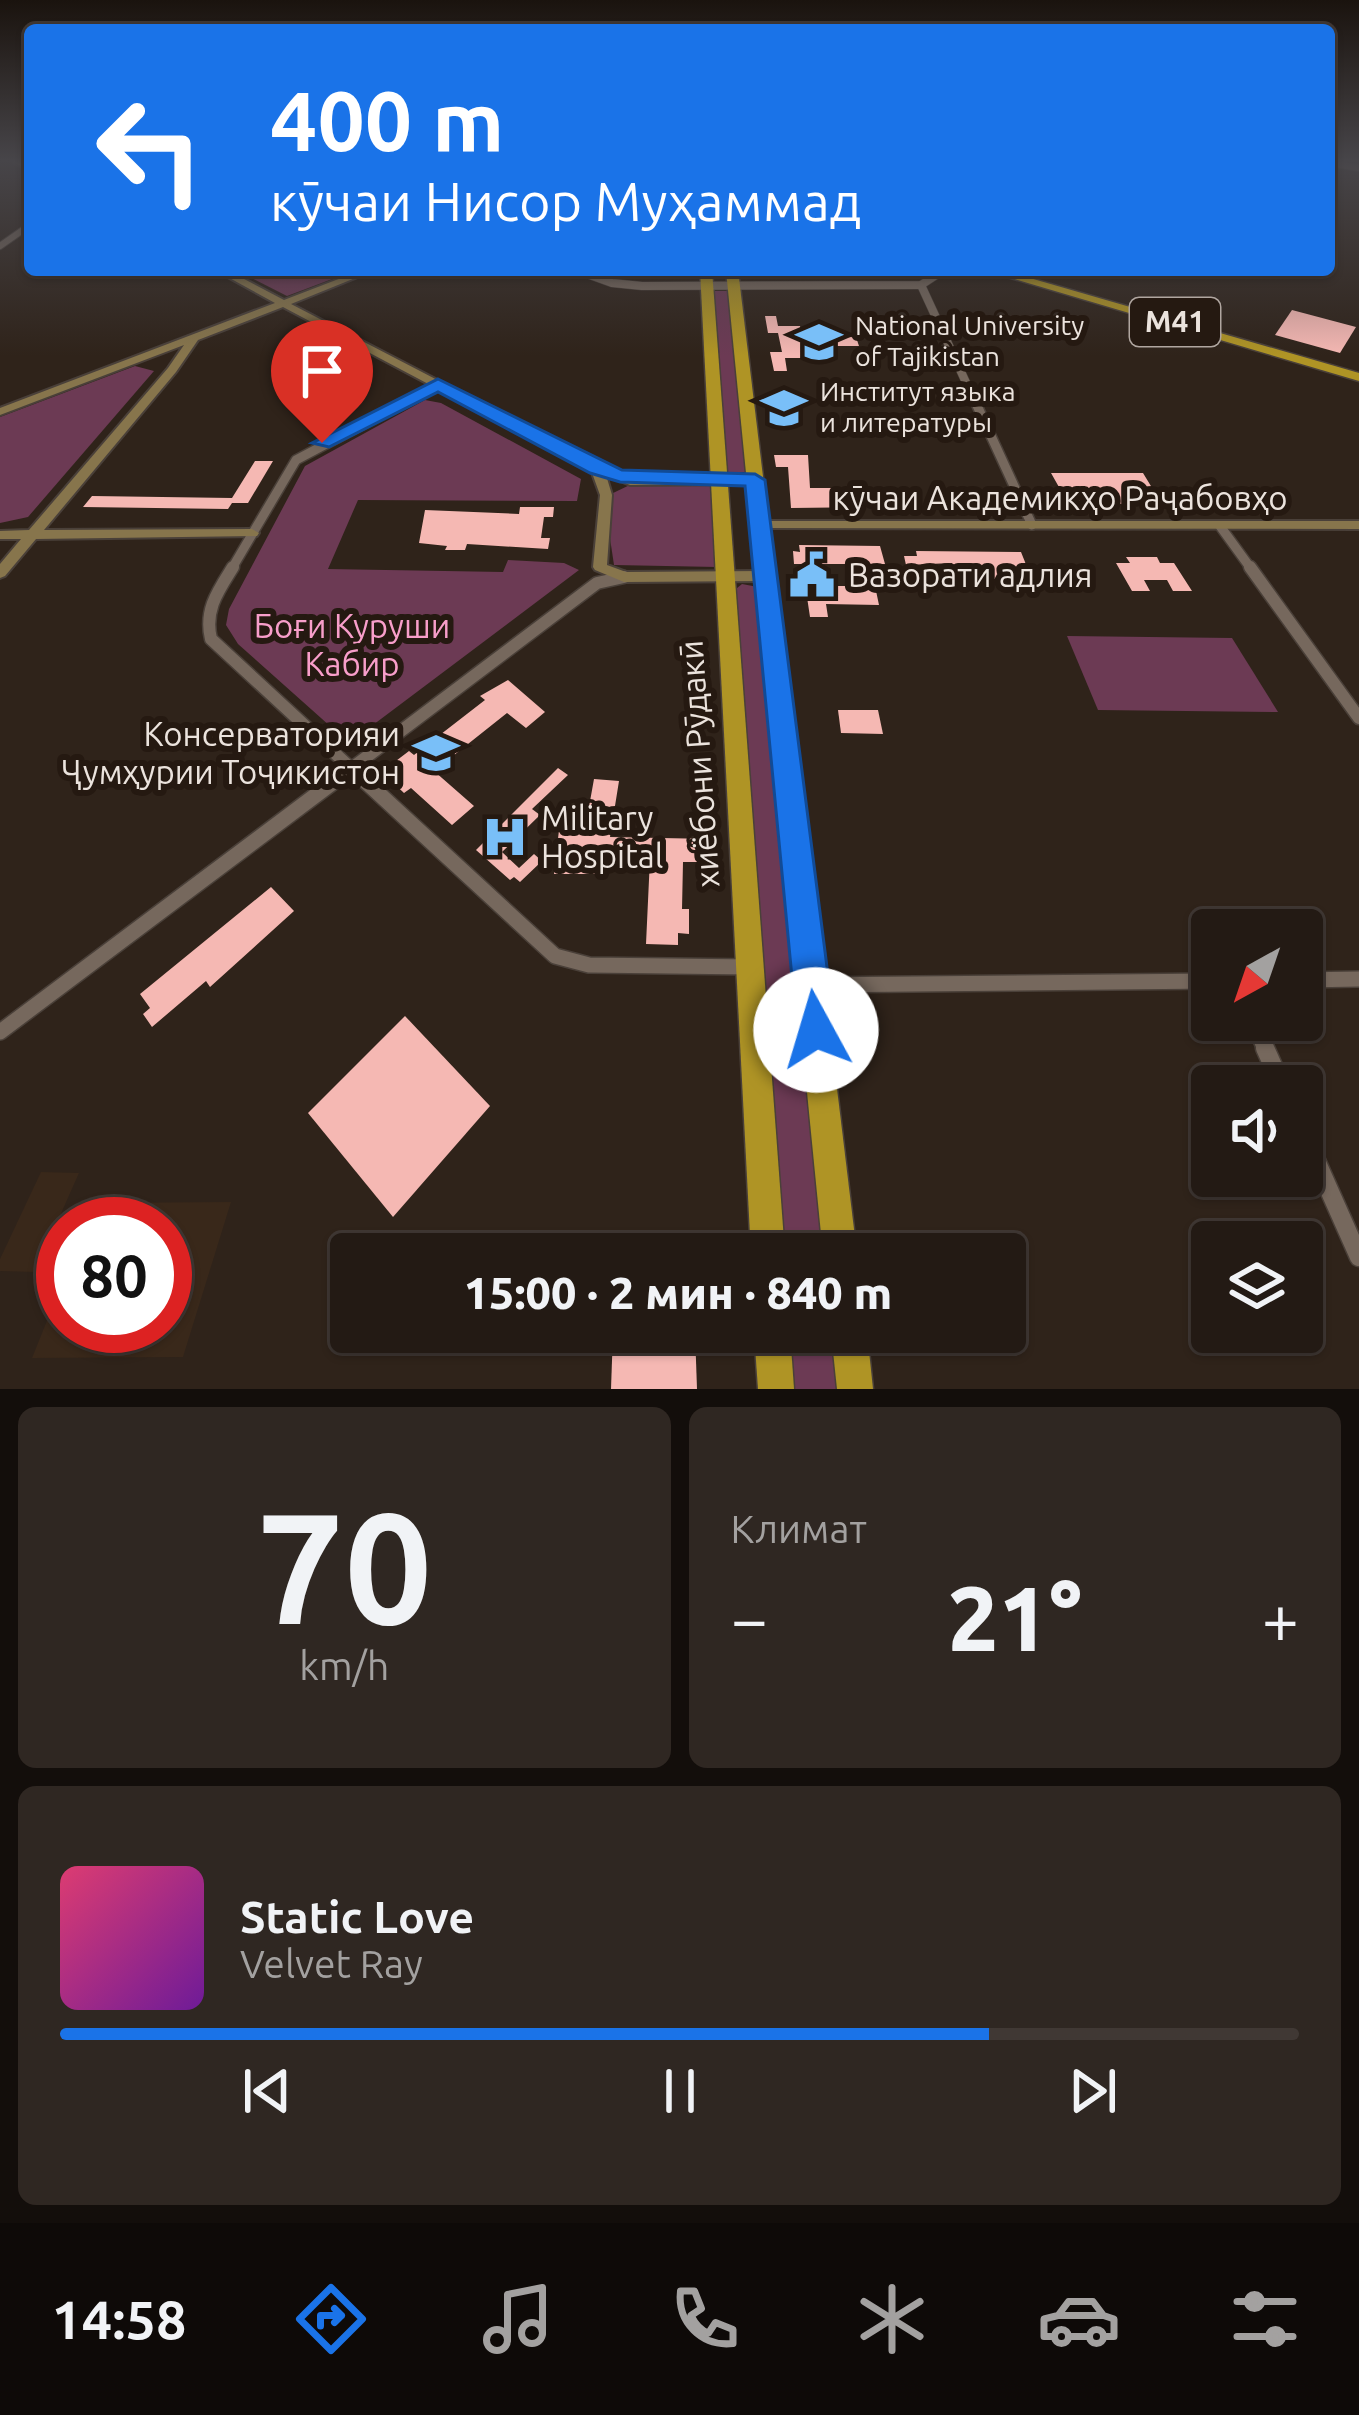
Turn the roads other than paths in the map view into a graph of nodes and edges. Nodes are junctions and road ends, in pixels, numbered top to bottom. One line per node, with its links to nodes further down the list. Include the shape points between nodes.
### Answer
1 (232, 276): 11 (street)
2 (354, 276): 11 (street)
3 (593, 276): 7 (street, via 612,283)
4 (935, 276): 9 (street)
5 (1013, 276): 10 (highway, M41)
6 (1025, 276): 10 (highway, M41)
7 (706, 278): 8 (street); 21 (highway, хиёбони Рӯдакӣ)
8 (733, 278): 9 (street); 22 (highway)
9 (921, 285): 25 (street)
10 (1080, 293): 16 (highway, M41)
11 (284, 303): 12 (street); 17 (street)
12 (193, 339): 13 (street); 15 (street, via 172,370)
13 (176, 345): 14 (street); 15 (street)
14 (130, 363): 15 (street); 18 (street)
15 (162, 371): 30 (street)
16 (1359, 375)
17 (438, 385): 19 (street); 28 (street, via 298,458)
18 (0, 412)
19 (597, 469): 20 (street); 23 (street)
20 (637, 480): 21 (street); 23 (street)
21 (719, 480): 22 (street); 33 (highway, хиёбони Рӯдакӣ)
22 (755, 480): 24 (highway)
23 (606, 495): 32 (street)
24 (760, 525): 25 (street, кӯчаи Академикҳо Раҷабовҳо); 34 (highway)
25 (1033, 525): 27 (street, кӯчаи Академикҳо Раҷабовҳо)
26 (1359, 525): 27 (street, кӯчаи Академикҳо Раҷабовҳо)
27 (1220, 526): 35 (street)
28 (252, 533): 30 (street); 36 (street, via 210,608 208,632)
29 (0, 535): 30 (street)
30 (31, 535): 31 (street)
31 (0, 573)
32 (599, 575): 33 (street); 36 (street)
33 (725, 576): 34 (street); 37 (highway, хиёбони Рӯдакӣ)
34 (766, 576): 41 (highway)
35 (1359, 718)
36 (351, 770): 37 (street, via 560,959); 42 (street)
37 (751, 967): 44 (highway, хиёбони Рӯдакӣ)
38 (1323, 980): 39 (street)
39 (1359, 980)
40 (1191, 981): 41 (street)
41 (811, 985): 45 (highway)
42 (0, 1032)
43 (1323, 1176): 46 (street)
44 (767, 1233)
45 (838, 1233)
46 (1359, 1257)
47 (773, 1353): 49 (highway)
48 (851, 1353): 50 (highway)
49 (776, 1389)
50 (855, 1389)

